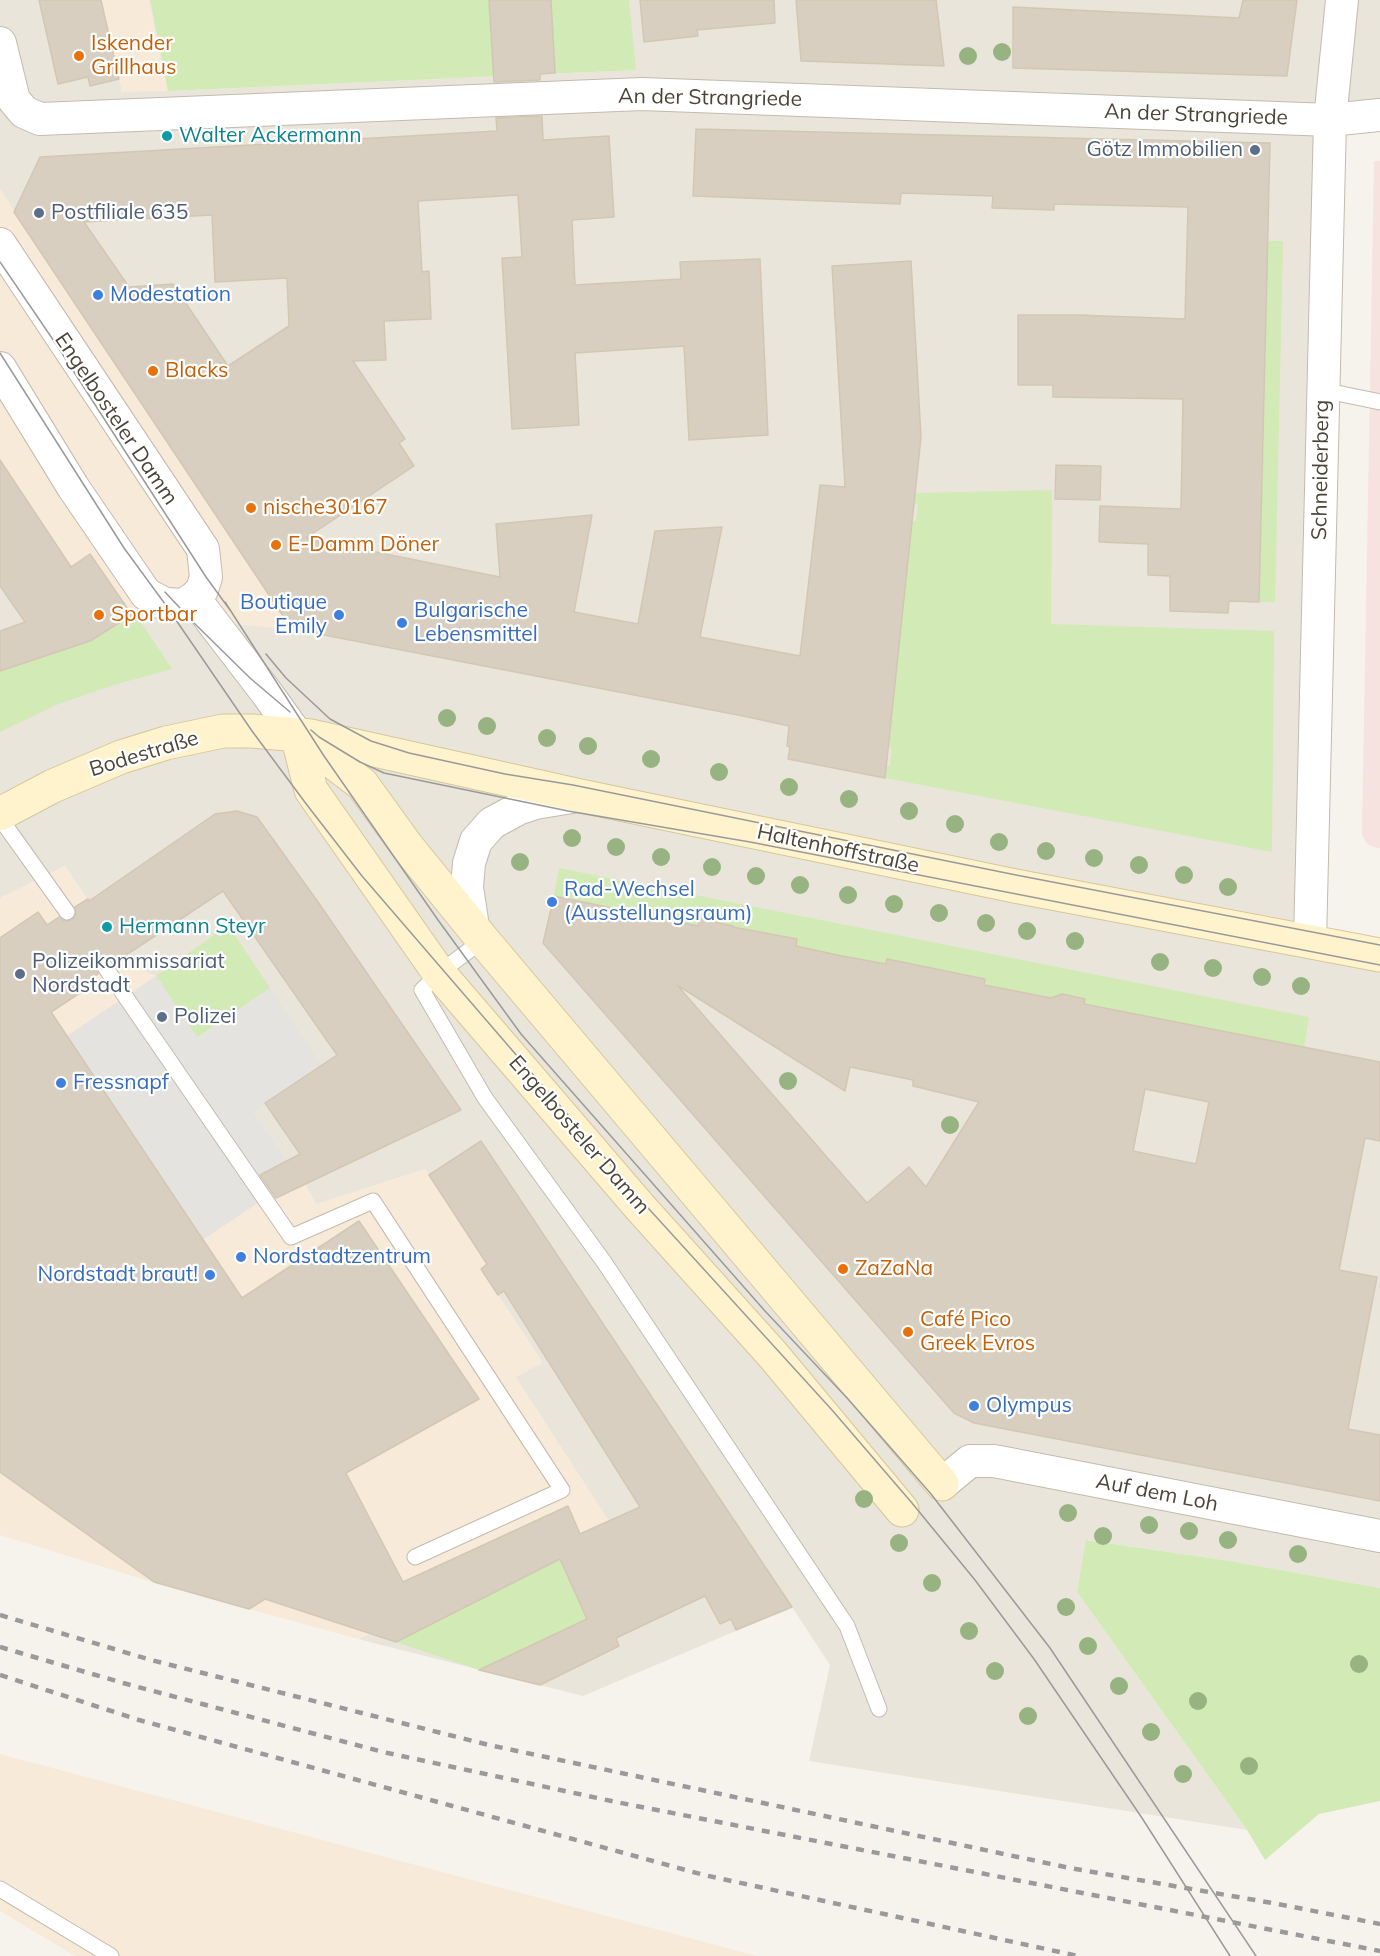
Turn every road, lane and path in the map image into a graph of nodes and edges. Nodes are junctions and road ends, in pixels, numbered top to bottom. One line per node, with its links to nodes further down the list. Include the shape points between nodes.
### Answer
1 (1342, 0): 4 (street, Schneiderberg)
2 (0, 43): 4 (street, An der Strangriede, via 14,100 24,112 40,119 642,94)
3 (1380, 116): 4 (street, An der Strangriede)
4 (1330, 120): 7 (street, Schneiderberg)
5 (0, 244): 9 (street, Engelbosteler Damm, via 203,549 206,577)
6 (0, 368): 9 (street, via 146,594 165,604 183,605)
7 (1323, 390): 8 (lane); 15 (street, Schneiderberg)
8 (1380, 402)
9 (194, 598): 10 (street, Engelbosteler Damm)
10 (297, 735): 11 (main road, Haltenhoffstraße); 12 (main road, Bodestraße, via 223,731 166,743 63,782); 14 (main road, Engelbosteler Damm, via 362,784); 18 (main road, Engelbosteler Damm, via 311,790)
11 (581, 796): 14 (street, via 520,808 492,823 476,840 467,887); 15 (main road, Haltenhoffstraße, via 1015,886)
12 (0, 816): 13 (lane)
13 (68, 912)
14 (478, 933): 18 (lane); 19 (main road, Engelbosteler Damm)
15 (1310, 941): 16 (main road, Haltenhoffstraße)
16 (1380, 955)
17 (105, 967): 22 (lane, via 291,1237 373,1201 562,1490)
18 (439, 973): 20 (main road, Engelbosteler Damm, via 773,1355); 23 (lane, via 422,990 485,1098 610,1271 847,1626)
19 (942, 1484): 21 (street, Auf dem Loh, via 970,1461 994,1461)
20 (902, 1510)
21 (1380, 1536)
22 (415, 1557)
23 (879, 1709)
24 (0, 1889): 25 (lane)
25 (111, 1956)

